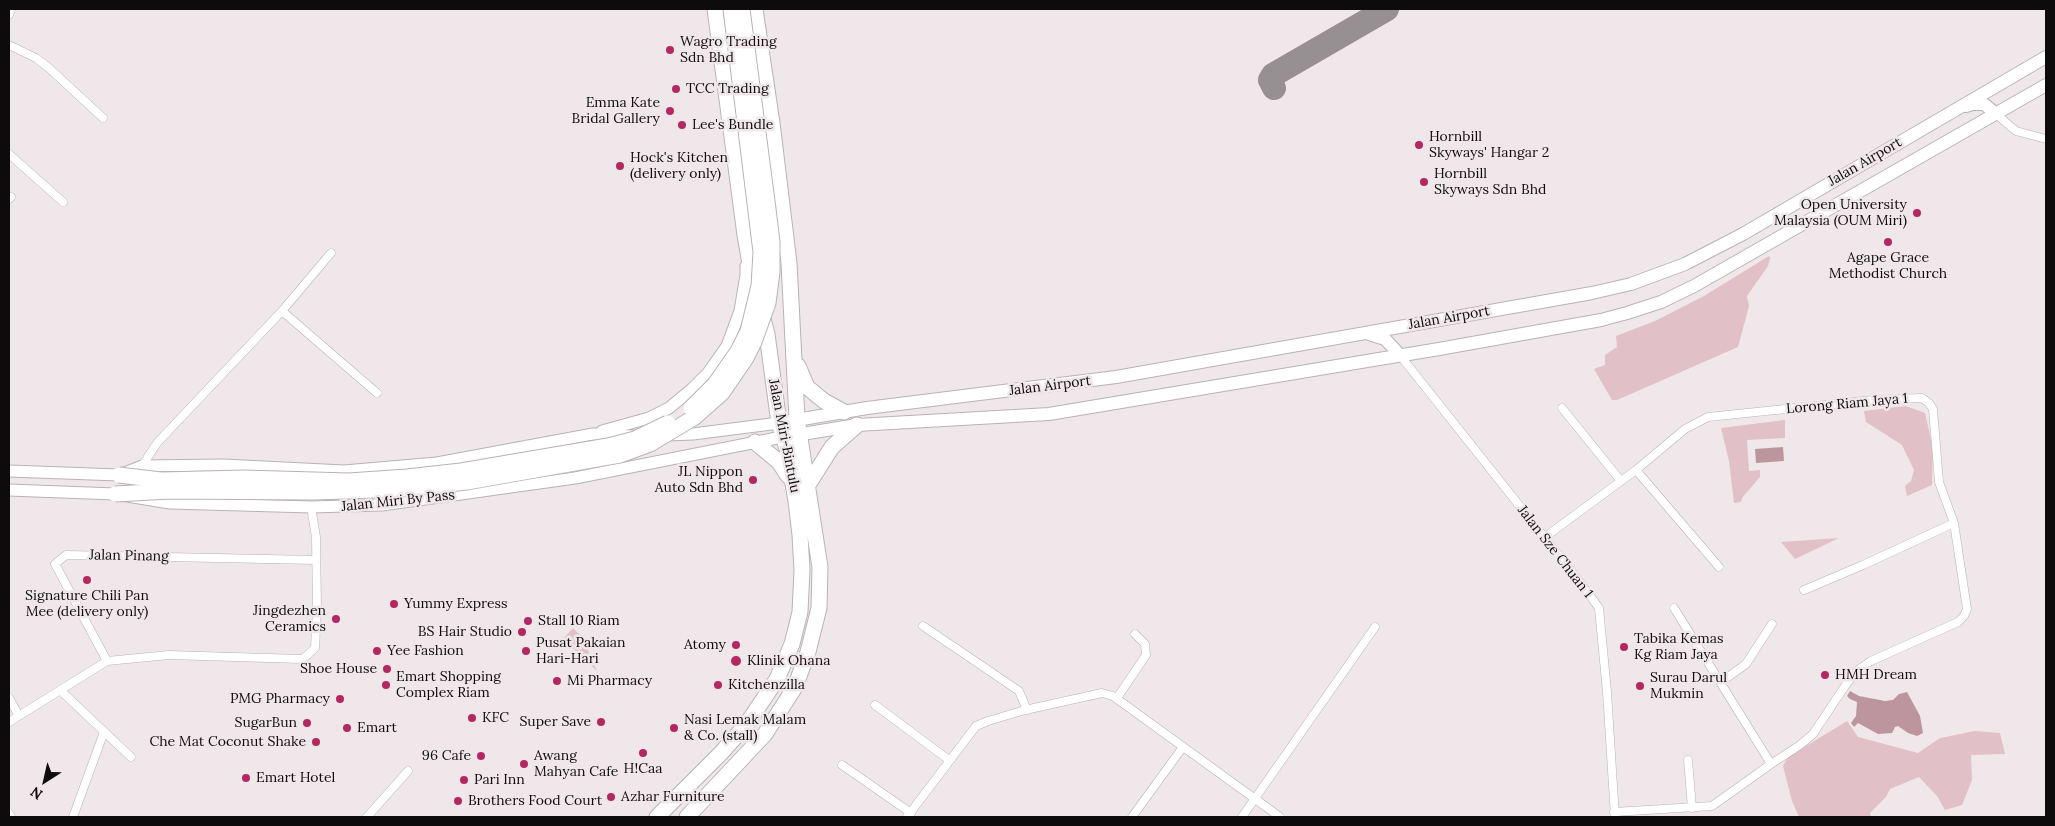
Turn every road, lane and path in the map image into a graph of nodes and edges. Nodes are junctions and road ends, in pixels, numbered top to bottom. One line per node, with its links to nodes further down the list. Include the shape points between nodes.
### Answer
1 (11, 9): 6 (street)
2 (715, 9): 16 (highway, Jalan Miri-Bintulu)
3 (731, 9): 34 (highway, bridge, via 762,252 759,286 748,331 738,350 715,384 690,408 662,427 608,446 407,478 349,481 161,480)
4 (742, 9): 38 (highway, bridge, via 772,242 772,272 768,303 746,358 722,393 695,417 650,444 620,455 467,482 402,489 315,492)
5 (755, 9): 21 (highway, Jalan Miri-Bintulu, via 789,263)
6 (9, 15)
7 (9, 45): 12 (street, via 49,68)
8 (2046, 57): 10 (main road, Jalan Airport)
9 (2046, 85): 11 (main road, Jalan Airport)
10 (1950, 112): 11 (main road, via 1984,104); 19 (main road, Jalan Airport, via 1743,234 1685,264 1631,284 1592,293)
11 (1996, 114): 13 (street, via 2016,131); 20 (main road, Jalan Airport, via 1661,302 1601,320)
12 (103, 118)
13 (2046, 139)
14 (9, 154): 15 (street)
15 (63, 202)
16 (745, 236): 27 (highway, Jalan Miri-Bintulu, via 767,334); 28 (main road, via 746,275 740,311 726,346 708,373 669,408 649,418)
17 (331, 254): 18 (street)
18 (282, 311): 22 (street); 31 (street, via 163,436)
19 (1364, 333): 20 (main road, via 1385,339); 24 (main road, Jalan Airport, via 1088,382)
20 (1399, 354): 26 (main road, Jalan Airport, via 1049,414); 41 (street, Jalan Sze Chuan 1)
21 (794, 358): 24 (highway, via 807,387 824,402); 25 (highway, Jalan Miri-Bintulu)
22 (377, 393)
23 (1562, 408): 35 (street)
24 (844, 412): 25 (main road, Jalan Airport)
25 (797, 419): 27 (main road, Jalan Airport); 29 (highway, Jalan Miri-Bintulu)
26 (857, 425): 29 (main road, Jalan Airport); 36 (highway, via 832,447)
27 (780, 430): 28 (main road, via 628,436); 29 (main road, Jalan Airport); 30 (main road, Jalan Miri By Pass); 36 (highway, Jalan Miri-Bintulu)
28 (593, 434): 31 (main road, via 437,463 344,471 257,466)
29 (800, 434): 36 (highway, Jalan Miri-Bintulu)
30 (755, 442): 36 (highway); 39 (main road, Jalan Miri By Pass, via 527,486 382,505)
31 (142, 466): 34 (main road)
32 (1636, 470): 35 (street, Lorong Riam Jaya 1); 40 (street, Lorong Riam Jaya 1, via 1685,429 1708,417 1922,398 1933,409 1939,482); 43 (street)
33 (9, 471): 34 (main road)
34 (119, 475)
35 (1621, 481): 41 (street, Lorong Riam Jaya 1)
36 (801, 485): 75 (highway, Jalan Miri-Bintulu, via 800,612 777,679 746,725 722,753); 76 (highway, Jalan Miri-Bintulu, via 820,567 818,608 808,652 795,687 765,734)
37 (9, 490): 38 (main road, Jalan Miri By Pass)
38 (116, 494): 39 (main road, Jalan Miri By Pass, via 170,503)
39 (311, 507): 42 (street)
40 (1954, 523): 44 (street); 64 (street, Lorong Riam Jaya 1, via 1967,609 1964,616 1958,622 1858,670 1813,734)
41 (1545, 538): 71 (street, Jalan Sze Chuan 1, via 1600,612)
42 (316, 560): 50 (street, via 315,648 301,659 169,655); 50 (street, Jalan Pinang, via 66,555 55,564)
43 (1719, 567)
44 (1804, 590)
45 (1674, 608): 51 (street)
46 (1772, 624): 51 (street, via 1746,664)
47 (923, 626): 56 (street, via 1019,691)
48 (1375, 627): 67 (street)
49 (1135, 634): 54 (street, via 1145,644 1146,655)
50 (107, 661): 52 (street)
51 (1722, 682): 64 (street)
52 (60, 690): 57 (street); 59 (street)
53 (9, 698): 57 (street)
54 (1117, 698): 56 (street, via 1102,693); 60 (street)
55 (875, 705): 62 (street)
56 (1027, 710): 62 (street, via 976,726)
57 (19, 716): 58 (street)
58 (9, 722)
59 (104, 732): 61 (street); 73 (street)
60 (1183, 747): 67 (street); 77 (street)
61 (131, 757)
62 (949, 760): 70 (street)
63 (1688, 760): 68 (street)
64 (1771, 764): 68 (street, via 1712,806)
65 (842, 765): 70 (street)
66 (408, 771): 74 (street)
67 (1255, 800): 78 (street); 79 (street)
68 (1692, 808): 71 (street)
69 (9, 813): 72 (street)
70 (909, 815)
71 (1615, 815)
72 (11, 817)
73 (73, 817)
74 (367, 817)
75 (657, 817)
76 (687, 817)
77 (1132, 817)
78 (1242, 817)
79 (1280, 817)

